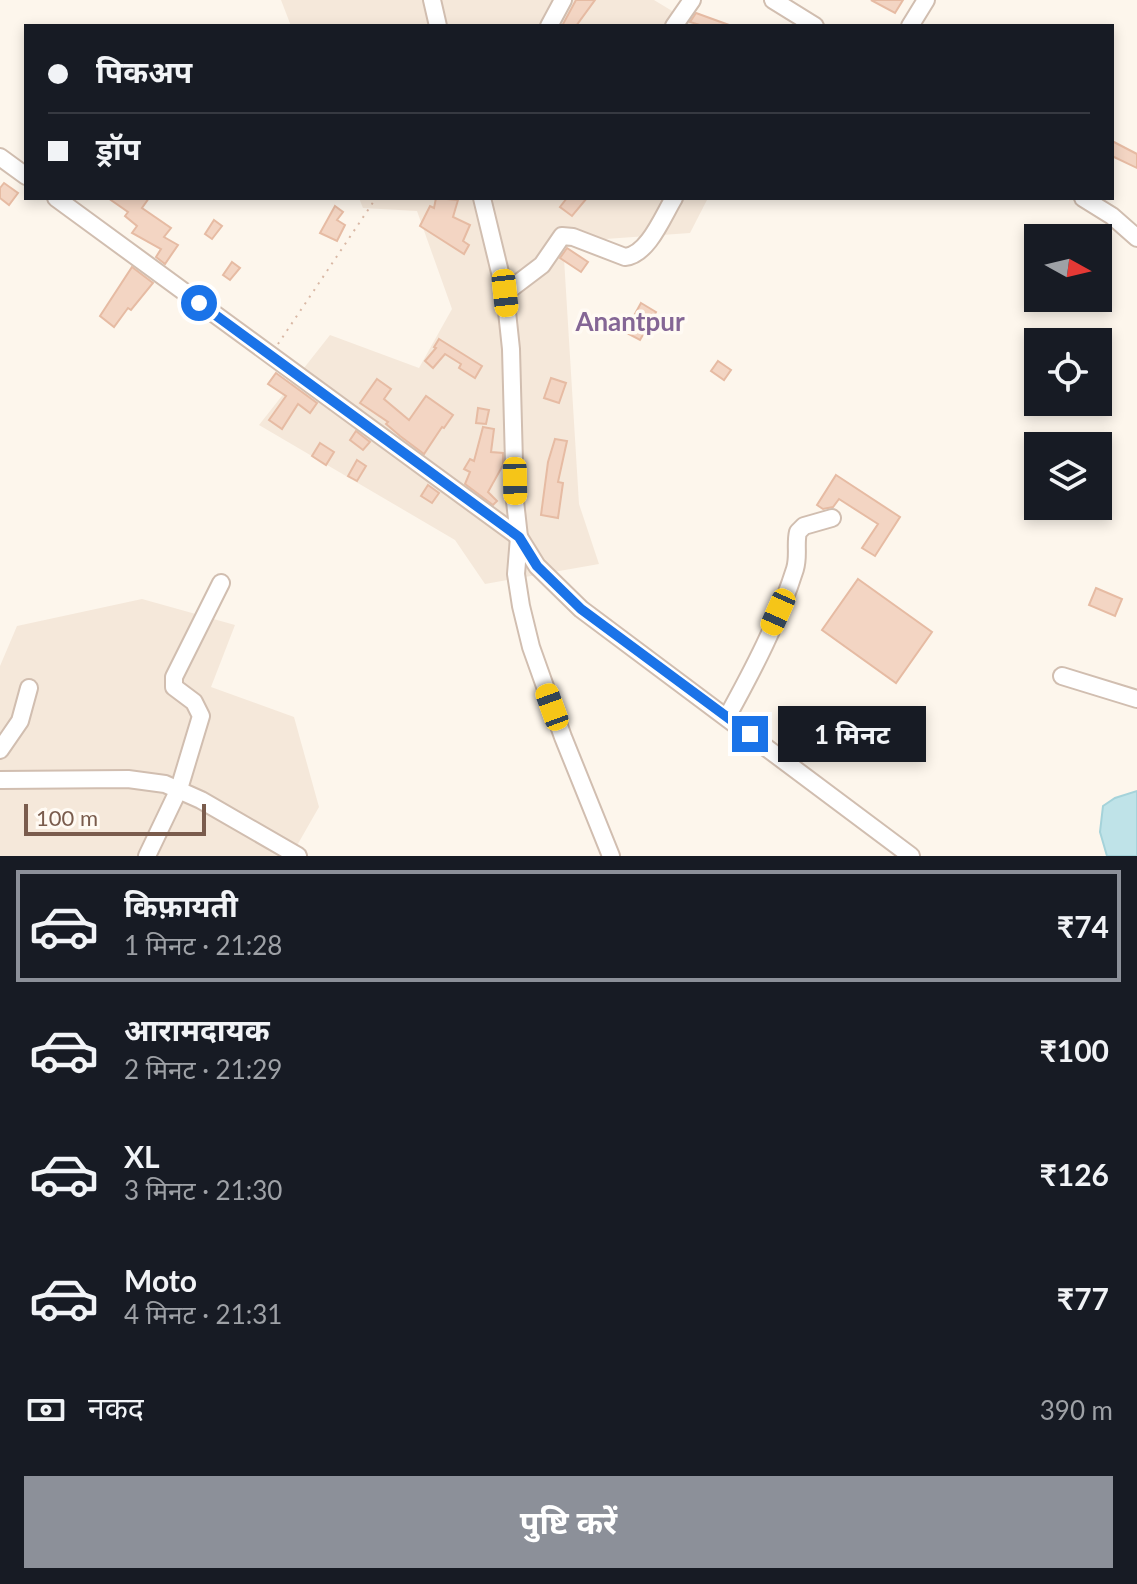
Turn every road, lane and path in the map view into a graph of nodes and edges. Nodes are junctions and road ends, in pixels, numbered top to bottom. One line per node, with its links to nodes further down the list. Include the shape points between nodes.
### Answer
1 (432, 0): 6 (street)
2 (563, 0): 7 (street)
3 (692, 0): 8 (street)
4 (773, 0): 9 (street)
5 (926, 0): 10 (street)
6 (438, 24)
7 (550, 24)
8 (675, 24)
9 (812, 24)
10 (911, 24)
11 (0, 157): 12 (street)
12 (24, 175)
13 (59, 200): 20 (street)
14 (375, 200): 20 (path)
15 (482, 200): 19 (street)
16 (673, 200): 19 (street, via 633,256 562,236 542,265)
17 (1086, 200): 18 (street)
18 (1137, 238)
19 (505, 293): 22 (street)
20 (271, 355): 22 (street)
21 (832, 518): 27 (street, via 798,532 790,584)
22 (519, 537): 27 (street, via 537,566 581,609); 33 (street, via 516,574 531,647)
23 (221, 583): 30 (street, via 172,682 201,716)
24 (1062, 676): 26 (street)
25 (29, 688): 28 (street, via 20,721)
26 (1137, 699)
27 (727, 717): 34 (street)
28 (0, 750)
29 (0, 780): 30 (street, via 128,779)
30 (179, 789): 31 (street); 32 (street)
31 (295, 855)
32 (147, 856)
33 (611, 856)
34 (911, 856)

